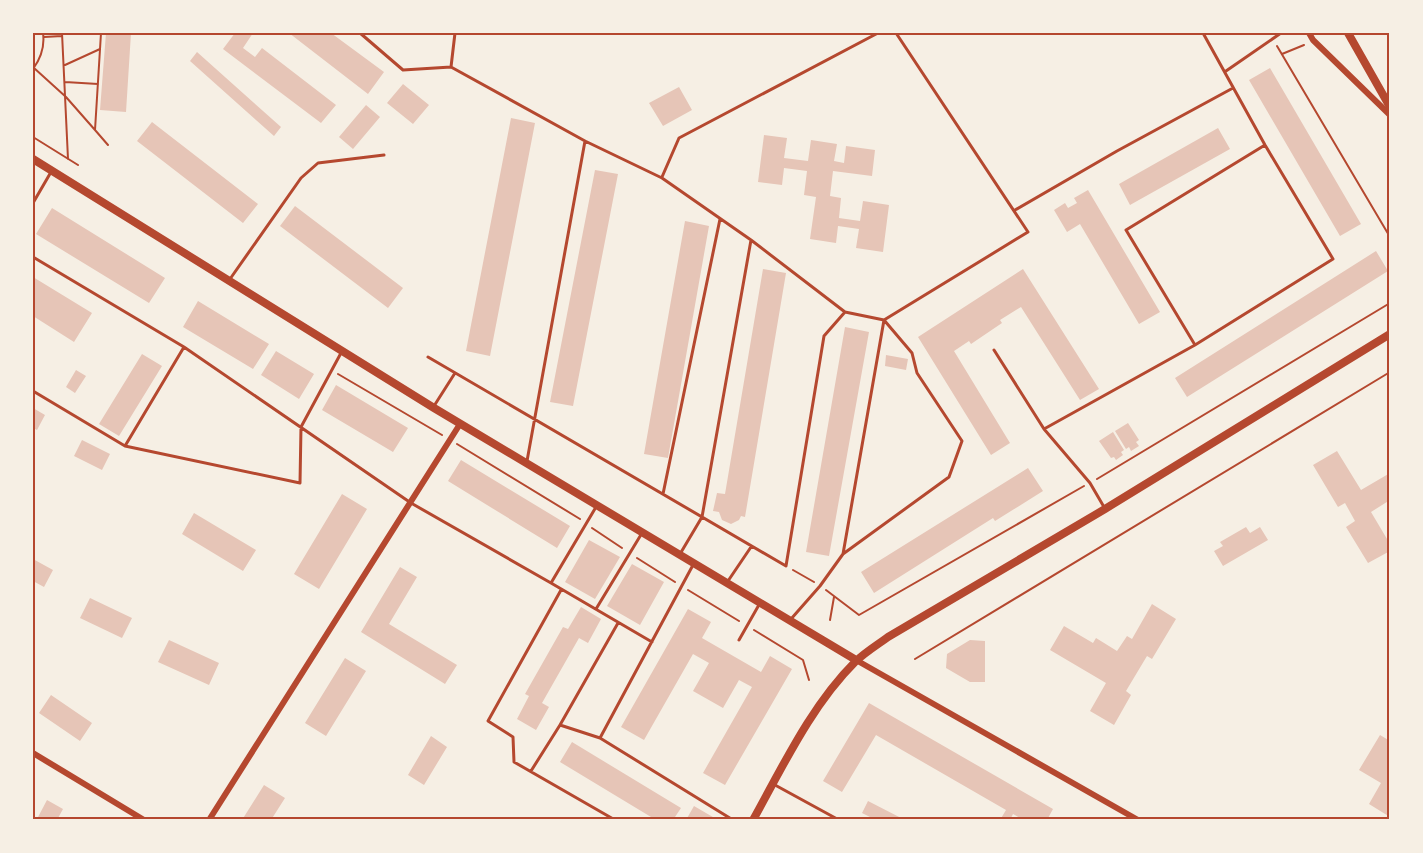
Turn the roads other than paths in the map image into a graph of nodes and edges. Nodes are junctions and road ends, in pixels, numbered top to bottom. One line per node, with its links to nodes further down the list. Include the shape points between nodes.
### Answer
1 (360, 33): 9 (lane, via 403,70)
2 (455, 33): 9 (lane)
3 (878, 33): 19 (lane, via 679,138)
4 (896, 33): 21 (lane)
5 (1203, 33): 10 (lane)
6 (1281, 33): 10 (lane)
7 (1309, 33): 13 (street)
8 (1348, 33): 12 (main road)
9 (451, 67): 14 (lane)
10 (1226, 72): 11 (lane)
11 (1233, 88): 15 (lane); 21 (lane)
12 (1390, 106)
13 (1390, 115)
14 (585, 141): 19 (lane); 37 (lane)
15 (1265, 145): 29 (lane, via 1333,259); 29 (lane, via 1126,230)
16 (384, 155): 25 (lane, via 318,163 300,178)
17 (33, 159): 18 (street)
18 (52, 171): 20 (lane); 25 (street)
19 (662, 178): 22 (lane)
20 (33, 203)
21 (1014, 210): 27 (lane, via 1028,232)
22 (720, 219): 23 (lane); 43 (lane)
23 (751, 240): 26 (lane); 47 (lane)
24 (33, 257): 30 (lane)
25 (229, 280): 32 (street)
26 (845, 312): 27 (lane); 49 (lane, via 824,336 786,566)
27 (884, 320): 51 (lane); 51 (lane, via 912,353 916,373 962,441 949,477)
28 (1390, 334): 46 (street)
29 (1195, 345): 40 (lane)
30 (184, 347): 39 (lane); 41 (lane)
31 (994, 350): 40 (lane)
32 (342, 351): 36 (street); 39 (lane)
33 (428, 357): 34 (lane)
34 (455, 373): 36 (lane); 37 (lane)
35 (33, 391): 41 (lane)
36 (434, 408): 38 (street)
37 (535, 419): 42 (lane); 43 (lane)
38 (460, 424): 42 (street); 44 (street)
39 (301, 427): 41 (lane, via 300,483); 44 (lane)
40 (1044, 429): 46 (lane, via 1090,483)
41 (125, 446)
42 (527, 463): 45 (street)
43 (663, 494): 47 (lane)
44 (411, 503): 54 (lane); 69 (street)
45 (598, 504): 48 (street); 54 (lane)
46 (1104, 509): 62 (street)
47 (702, 517): 49 (lane); 50 (lane)
48 (643, 531): 50 (street); 57 (lane)
49 (751, 546): 53 (lane)
50 (680, 554): 52 (street)
51 (843, 554): 58 (lane)
52 (695, 563): 53 (street); 61 (lane)
53 (727, 582): 56 (street)
54 (551, 584): 55 (lane)
55 (561, 590): 57 (lane); 66 (lane, via 488,721 513,737 514,762)
56 (760, 602): 58 (street); 60 (lane)
57 (596, 609): 59 (lane)
58 (790, 620): 62 (street)
59 (619, 622): 61 (lane); 63 (lane)
60 (739, 640)
61 (652, 642): 64 (lane)
62 (856, 660): 67 (street, via 817,708); 74 (street)
63 (560, 725): 64 (lane); 66 (lane)
64 (600, 738): 71 (lane)
65 (33, 753): 68 (street)
66 (531, 771): 70 (lane)
67 (773, 784): 72 (street); 73 (lane)
68 (144, 820)
69 (209, 820)
70 (615, 820)
71 (733, 820)
72 (753, 820)
73 (839, 820)
74 (1138, 820)

